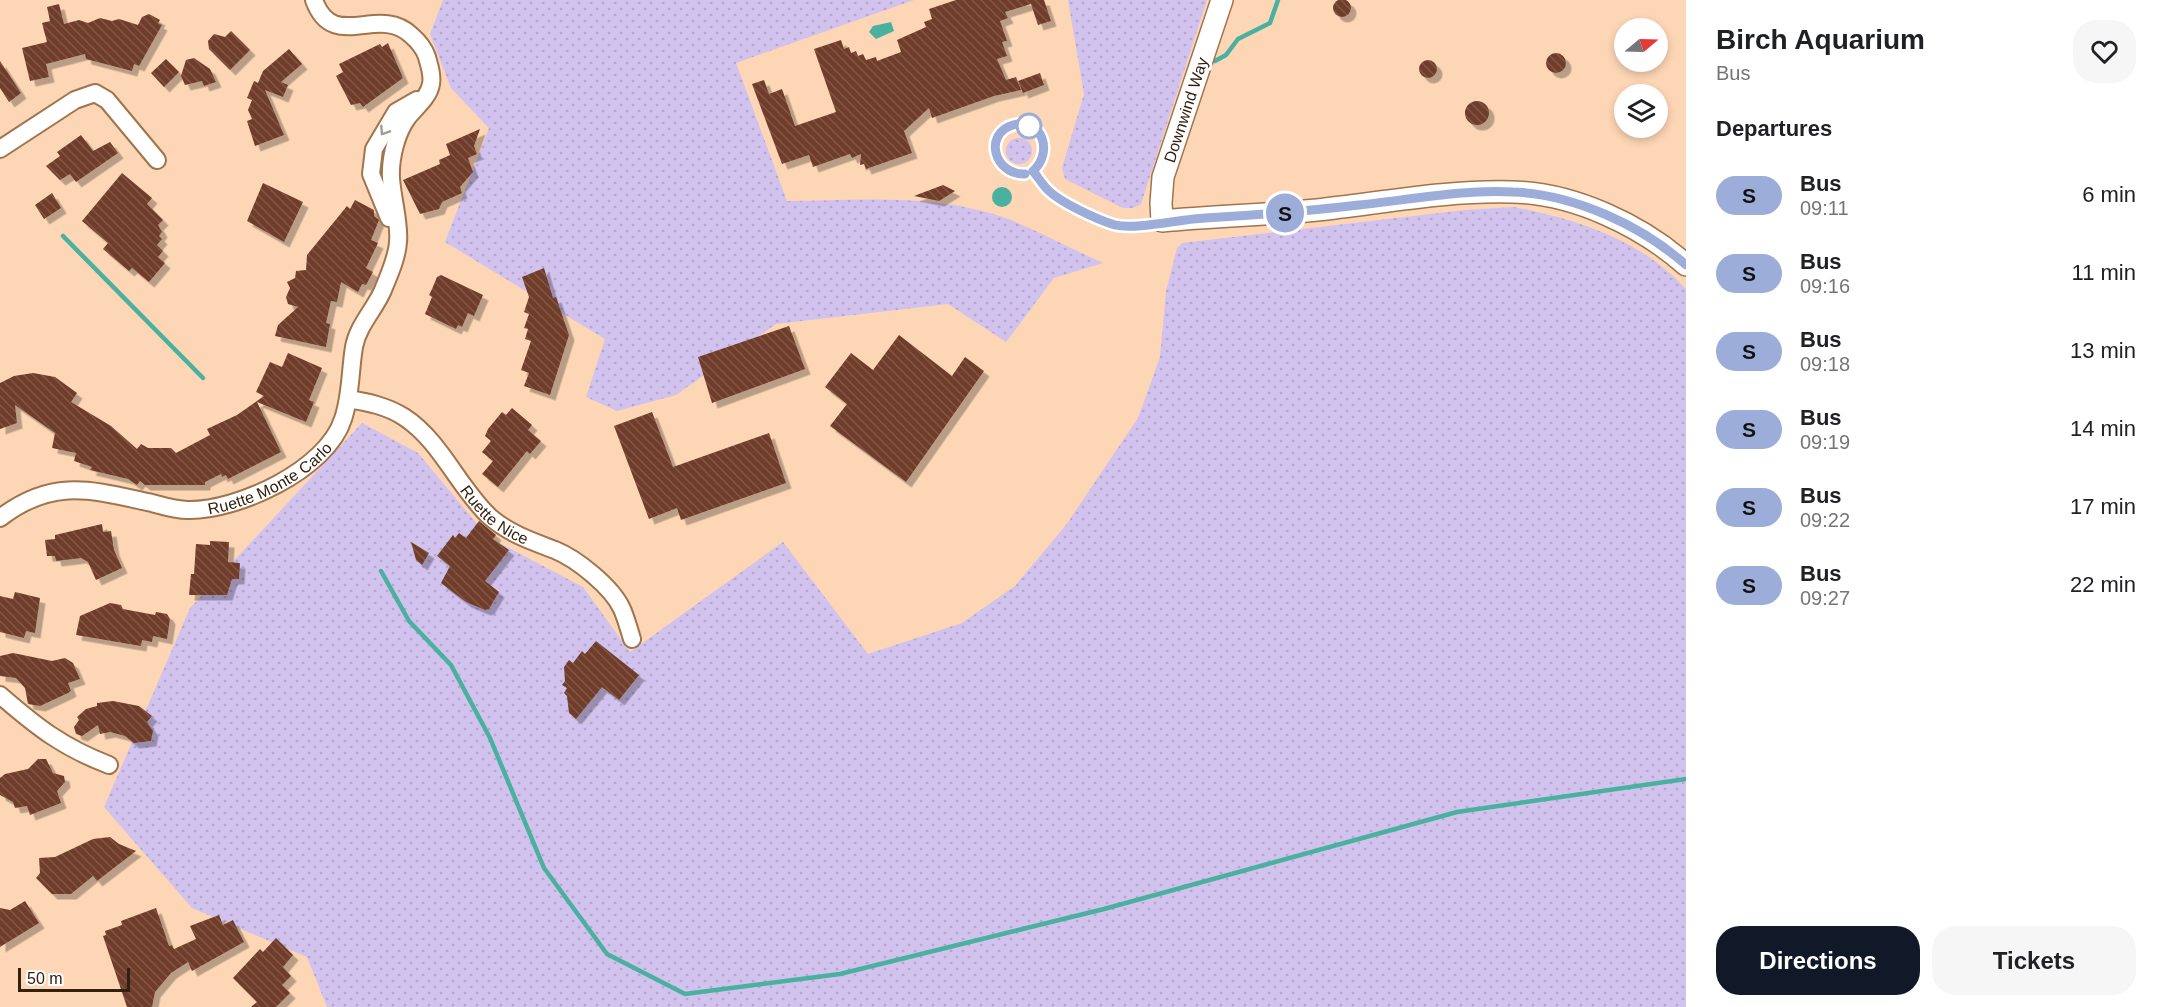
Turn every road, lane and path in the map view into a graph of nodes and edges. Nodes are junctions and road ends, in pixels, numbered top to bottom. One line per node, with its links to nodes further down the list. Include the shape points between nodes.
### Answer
1 (314, 0): 6 (street, Ruette Monte Carlo, via 319,15 329,24 391,24 405,29 426,53 432,83 428,94 396,112 374,149 371,174 399,240 382,292 354,344)
2 (1222, 0): 5 (street, Downwind Way, via 1163,177 1162,221 1513,192 1562,201 1620,222)
3 (0, 149): 4 (street, via 75,100 95,93 107,99)
4 (157, 160)
5 (1686, 265)
6 (348, 399): 7 (street, Ruette Monte Carlo, via 335,437 319,454 265,491 225,505 185,510 94,491 62,489 20,503); 8 (street, Ruette Nice, via 375,404 404,417 430,440 492,518 523,540 556,550 585,566 622,607)
7 (0, 518)
8 (632, 639)
9 (0, 695): 10 (street, via 40,730)
10 (109, 765)

